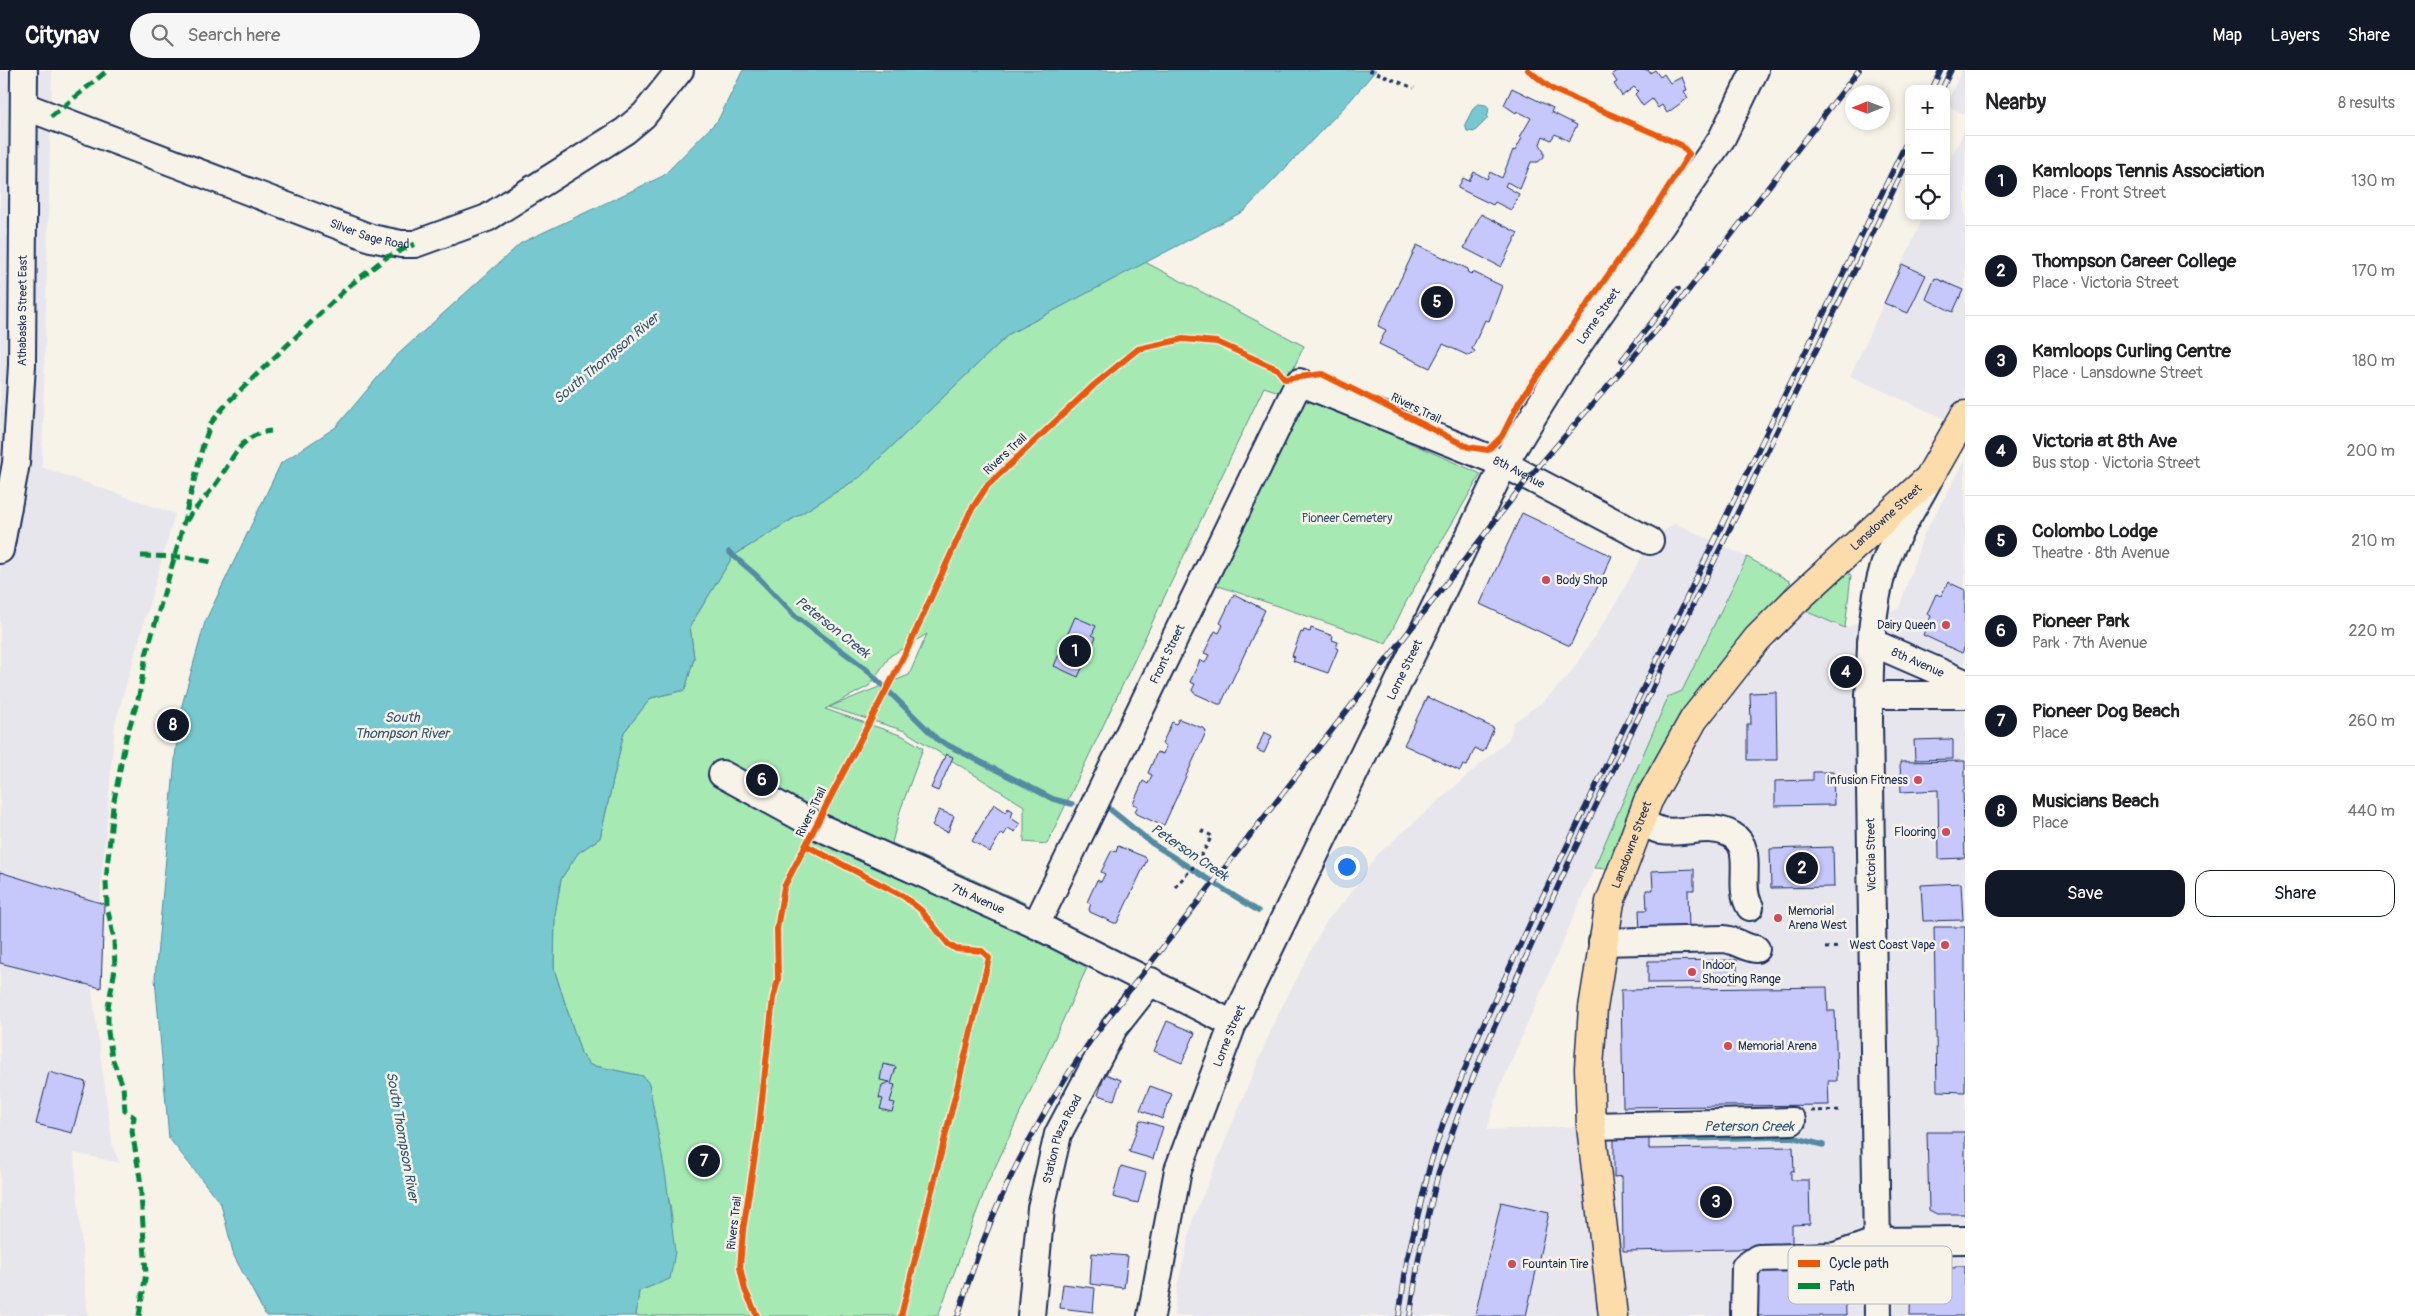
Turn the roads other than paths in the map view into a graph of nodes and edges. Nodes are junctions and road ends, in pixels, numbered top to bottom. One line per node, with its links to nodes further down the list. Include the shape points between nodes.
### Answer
1 (24, 70): 4 (street, Athabaska Street East)
2 (680, 70): 4 (street, Silver Sage Road, via 626,131 487,218 416,244 371,238)
3 (1755, 70): 7 (street, Lorne Street, via 1722,138 1566,364)
4 (24, 106): 10 (street, Athabaska Street East, via 22,374 16,463)
5 (1299, 382): 7 (street, 8th Avenue); 18 (street, Front Street)
6 (1965, 415): 8 (main road, Victoria Street)
7 (1504, 464): 9 (street, 8th Avenue); 22 (street, Lorne Street)
8 (1929, 478): 11 (street, Victoria Street, via 1886,562 1877,596); 16 (main road, Lansdowne Street, via 1757,639 1694,719 1648,801)
9 (1650, 540)
10 (0, 550)
11 (1871, 642): 12 (street, 8th Avenue); 14 (street, Victoria Street)
12 (1965, 683)
13 (1965, 695): 14 (street)
14 (1869, 696): 26 (street, Victoria Street)
15 (722, 774): 18 (street, 7th Avenue, via 815,825)
16 (1640, 822): 17 (street, via 1662,831 1719,830 1734,836 1744,850 1745,897); 19 (main road, Lansdowne Street, via 1610,902)
17 (1750, 907)
18 (1036, 925): 21 (street, 7th Avenue)
19 (1602, 942): 20 (street, via 1724,939); 24 (main road, Lansdowne Street, via 1590,1051)
20 (1756, 949)
21 (1151, 981): 22 (street, 7th Avenue); 31 (street, Station Plaza Road, via 1114,1028 1058,1134 1041,1208)
22 (1233, 1024): 32 (street, Lorne Street, via 1178,1170)
23 (1800, 1117): 24 (street)
24 (1591, 1126): 30 (main road, Lansdowne Street)
25 (1965, 1240): 26 (street)
26 (1878, 1241): 27 (street); 28 (street, Victoria Street)
27 (1864, 1246)
28 (1878, 1246)
29 (1788, 1257): 35 (street, via 1758,1258 1745,1266)
30 (1608, 1272): 33 (street); 34 (main road, Lansdowne Street)
31 (1032, 1316)
32 (1151, 1316)
33 (1603, 1316)
34 (1613, 1316)
35 (1744, 1316)

